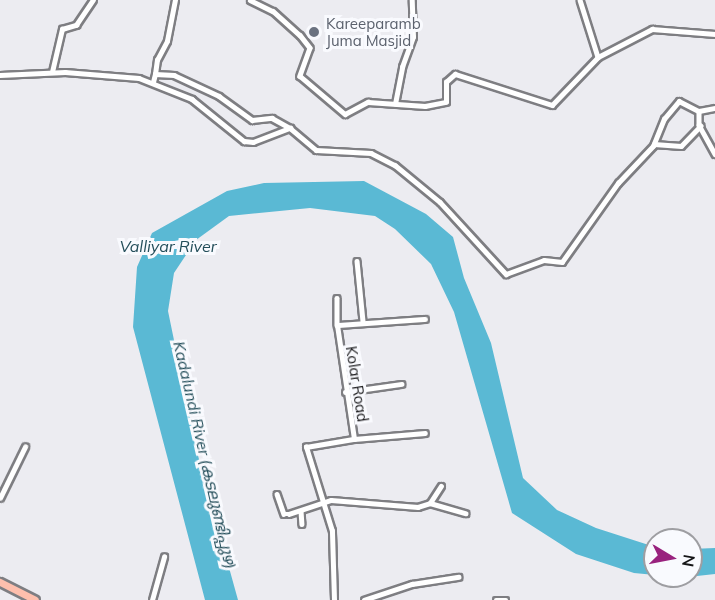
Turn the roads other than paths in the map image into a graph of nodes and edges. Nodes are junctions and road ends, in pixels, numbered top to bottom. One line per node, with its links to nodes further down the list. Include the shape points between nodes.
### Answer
1 (93, 0): 10 (street, via 76,25 62,29)
2 (175, 0): 11 (street)
3 (250, 0): 8 (street, via 273,11)
4 (412, 0): 14 (street, via 414,37 399,76)
5 (580, 0): 9 (street)
6 (715, 34): 9 (street, via 652,29)
7 (307, 36): 8 (street)
8 (310, 48): 14 (street, via 300,76 345,114 369,102)
9 (598, 57): 14 (street, via 552,105 455,74 446,82 446,102)
10 (52, 72): 12 (street); 13 (street, via 124,76)
11 (155, 74): 13 (street); 18 (street, via 181,78 219,96 252,120 272,118)
12 (0, 75)
13 (153, 82): 18 (street, via 192,99 244,141 253,142)
14 (395, 104)
15 (715, 108): 16 (street)
16 (699, 111): 17 (street); 19 (street, via 679,101 664,119)
17 (700, 126): 19 (street, via 681,146); 20 (street)
18 (290, 128): 19 (street, via 316,150 372,153 395,165 440,202 506,274 544,260 562,262 618,183)
19 (654, 144)
20 (715, 154)
21 (357, 261): 24 (street)
22 (337, 298): 25 (street, Kolar Road)
23 (425, 319): 24 (street)
24 (363, 321): 25 (street)
25 (337, 325): 27 (street, Kolar Road)
26 (401, 384): 27 (street)
27 (345, 392): 29 (street, Kolar Road)
28 (425, 434): 29 (street)
29 (354, 439): 34 (street, Kolar Road, via 306,447)
30 (25, 447): 33 (street)
31 (441, 486): 35 (street)
32 (278, 494): 36 (street, via 284,514)
33 (0, 498)
34 (322, 503): 35 (street, via 331,500 418,507); 36 (street); 44 (street, Kolar Road, via 332,531)
35 (430, 503): 37 (street)
36 (301, 511): 38 (street)
37 (466, 513)
38 (302, 524)
39 (164, 557): 43 (street)
40 (458, 577): 45 (street, via 418,583)
41 (0, 582): 42 (main road)
42 (35, 600)
43 (152, 600)
44 (334, 600)
45 (364, 600)
46 (496, 600): 47 (street)
47 (506, 600)

